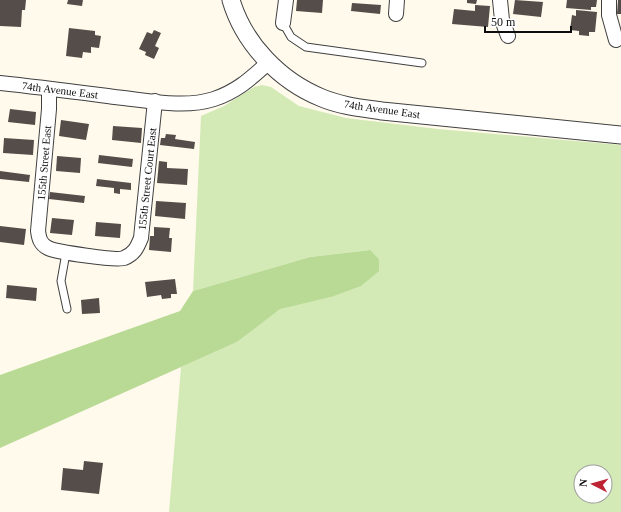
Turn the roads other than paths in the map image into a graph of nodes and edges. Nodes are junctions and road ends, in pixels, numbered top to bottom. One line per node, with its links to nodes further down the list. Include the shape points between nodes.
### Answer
1 (231, 0): 8 (street, via 247,35)
2 (286, 0): 5 (street)
3 (500, 0): 6 (street, via 502,20)
4 (609, 0): 7 (street, via 609,15)
5 (283, 22): 9 (lane, via 291,37 306,47)
6 (508, 36)
7 (616, 40)
8 (269, 62): 12 (street, 74th Avenue East, via 241,87 213,99 186,103); 13 (street, 74th Avenue East, via 303,89 351,107)
9 (422, 63)
10 (0, 83): 11 (street, 74th Avenue East)
11 (48, 89): 12 (street, 74th Avenue East); 14 (street, 155th Street East, via 49,109 38,231 42,244 47,248)
12 (155, 101): 14 (street, 155th Street Court East, via 141,238 132,254 122,259)
13 (621, 135)
14 (66, 253): 15 (lane, via 61,281)
15 (67, 309)

